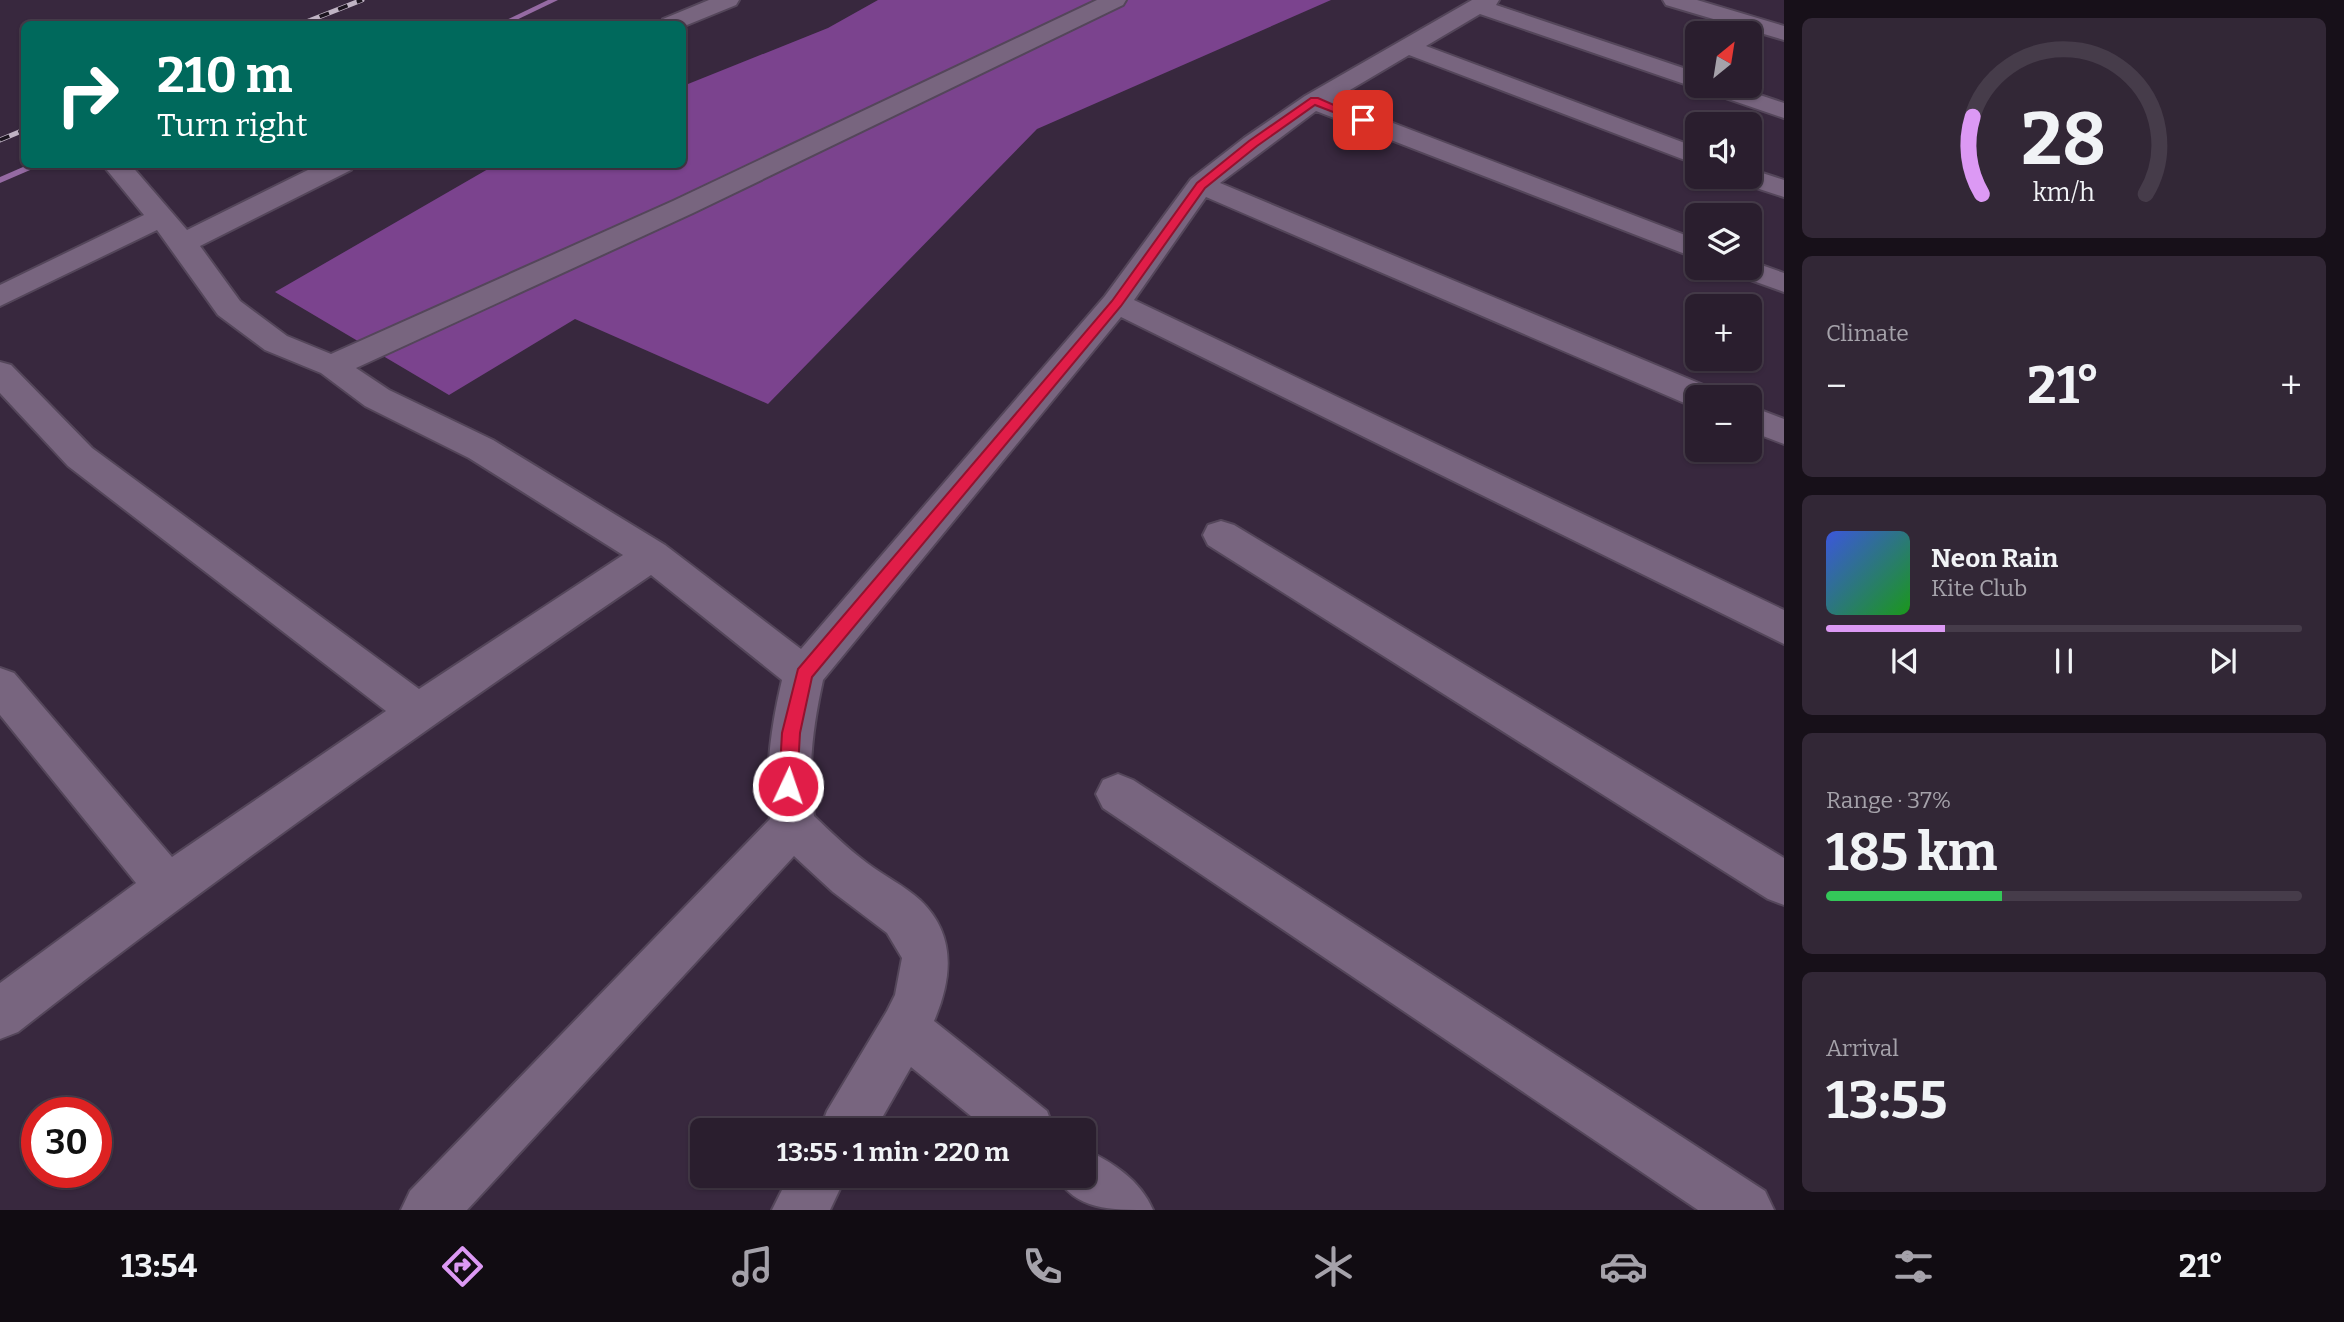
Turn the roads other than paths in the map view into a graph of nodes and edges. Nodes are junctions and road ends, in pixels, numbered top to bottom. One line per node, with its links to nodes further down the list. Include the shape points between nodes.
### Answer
1 (728, 0): 5 (street)
2 (1115, 0): 24 (street, via 684,207)
3 (1674, 0): 6 (street)
4 (1483, 3): 7 (street); 8 (street)
5 (678, 21)
6 (1784, 33)
7 (1408, 47): 10 (street); 12 (street)
8 (1685, 76)
9 (1746, 98): 11 (street)
10 (1314, 101): 16 (street); 19 (street)
11 (1784, 111)
12 (1685, 152)
13 (118, 168): 18 (street)
14 (332, 168): 18 (street)
15 (1762, 182): 17 (street)
16 (1201, 185): 23 (street); 26 (street)
17 (1784, 190)
18 (171, 231): 22 (street); 24 (street, via 229,308 276,343)
19 (1685, 245)
20 (1762, 275): 21 (street)
21 (1784, 283)
22 (0, 297)
23 (1116, 303): 31 (street); 32 (street)
24 (332, 366): 30 (street, via 377,398 481,449)
25 (0, 373): 34 (street, via 80,457)
26 (1685, 390)
27 (1762, 423): 28 (street)
28 (1784, 432)
29 (1221, 535): 37 (street)
30 (652, 555): 32 (street); 34 (street)
31 (1784, 628)
32 (804, 674): 36 (street, via 791,733 788,786)
33 (0, 685): 38 (street)
34 (418, 712): 38 (street)
35 (1118, 794): 48 (street)
36 (793, 826): 40 (street, via 849,877 904,917 920,938 926,958 924,972); 45 (street)
37 (1784, 883)
38 (168, 887): 39 (street)
39 (0, 1014)
40 (905, 1030): 41 (street); 42 (street)
41 (853, 1118)
42 (1013, 1118)
43 (1096, 1187): 47 (street)
44 (813, 1188): 46 (street)
45 (429, 1210)
46 (800, 1210)
47 (1125, 1210)
48 (1746, 1210)

